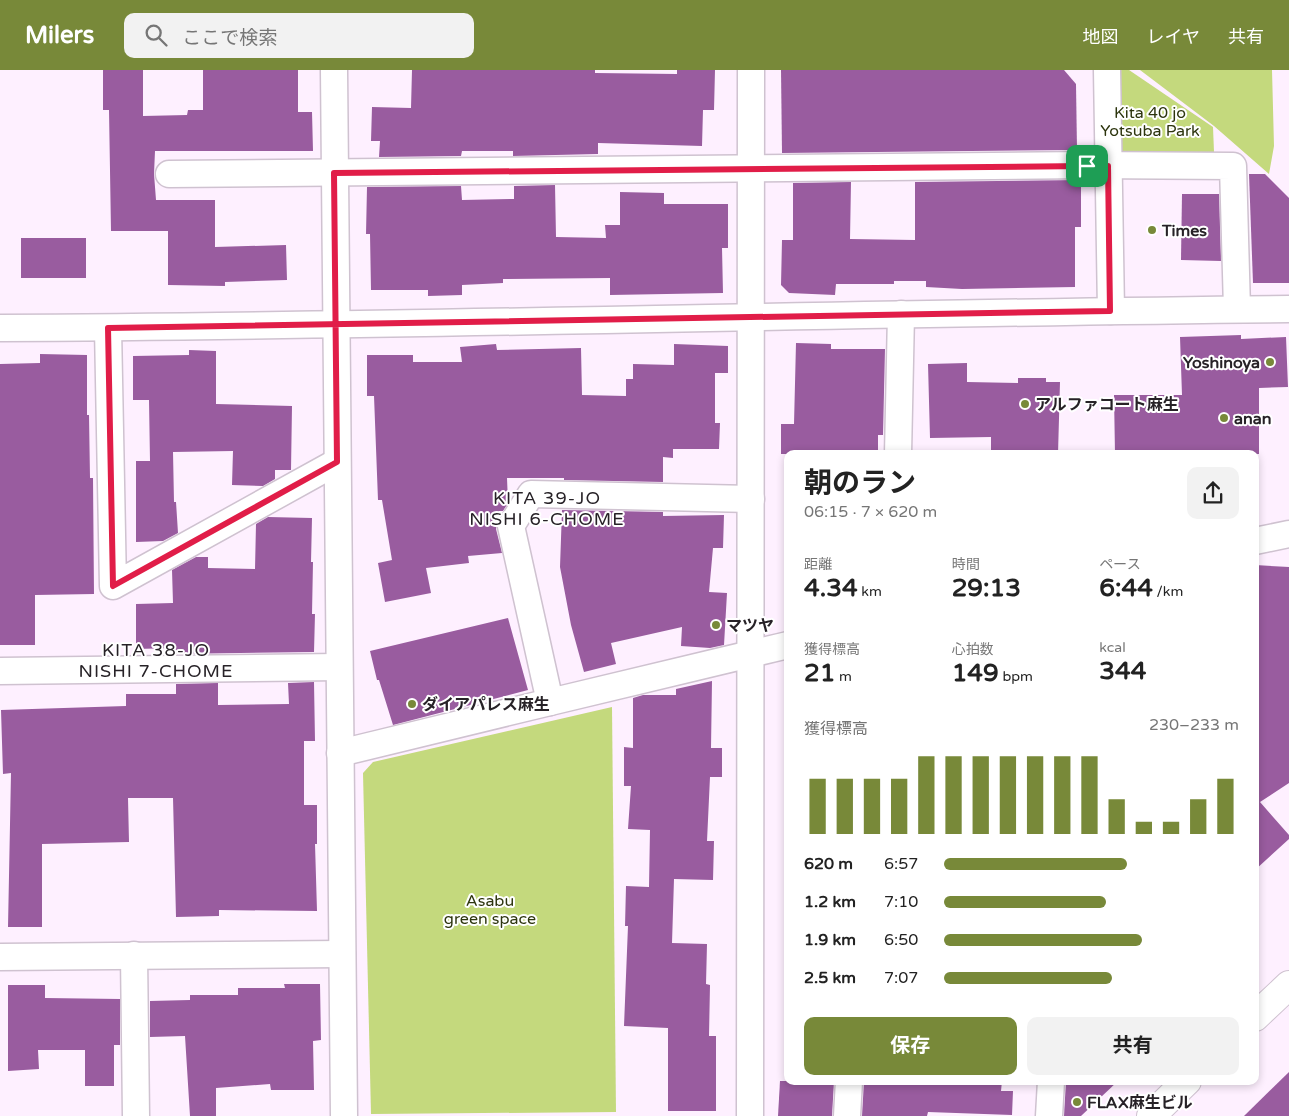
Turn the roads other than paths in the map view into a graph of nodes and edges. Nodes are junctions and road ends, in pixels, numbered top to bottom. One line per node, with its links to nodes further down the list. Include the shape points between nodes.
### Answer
1 (334, 70): 6 (street)
2 (751, 70): 5 (street)
3 (1107, 70): 4 (street)
4 (1108, 166): 5 (street); 8 (street, via 1233,166); 10 (street)
5 (751, 169): 6 (street); 12 (street)
6 (334, 173): 7 (street); 13 (street)
7 (168, 174)
8 (1237, 309): 9 (street); 10 (street)
9 (1289, 309)
10 (1110, 311): 11 (street)
11 (900, 314): 12 (street); 16 (street)
12 (752, 317): 13 (street); 18 (street)
13 (336, 326): 15 (street); 17 (street)
14 (0, 328): 15 (street)
15 (108, 328): 17 (street, via 113,586)
16 (898, 450)
17 (337, 462): 23 (street)
18 (751, 499): 22 (street); 25 (street, via 531,494 511,526)
19 (1289, 534): 20 (street)
20 (1259, 540)
21 (784, 647): 22 (street)
22 (751, 654): 25 (street); 37 (street)
23 (339, 667): 24 (street); 26 (street)
24 (0, 671)
25 (550, 702): 26 (street)
26 (340, 753): 27 (street)
27 (342, 954): 28 (street); 36 (street)
28 (134, 956): 29 (street); 35 (street)
29 (0, 957)
30 (1289, 985): 31 (street)
31 (1259, 1012)
32 (850, 1085): 38 (street)
33 (1051, 1085): 39 (street)
34 (1183, 1085): 40 (street)
35 (136, 1116)
36 (344, 1116)
37 (750, 1116)
38 (847, 1116)
39 (1049, 1116)
40 (1151, 1116)

